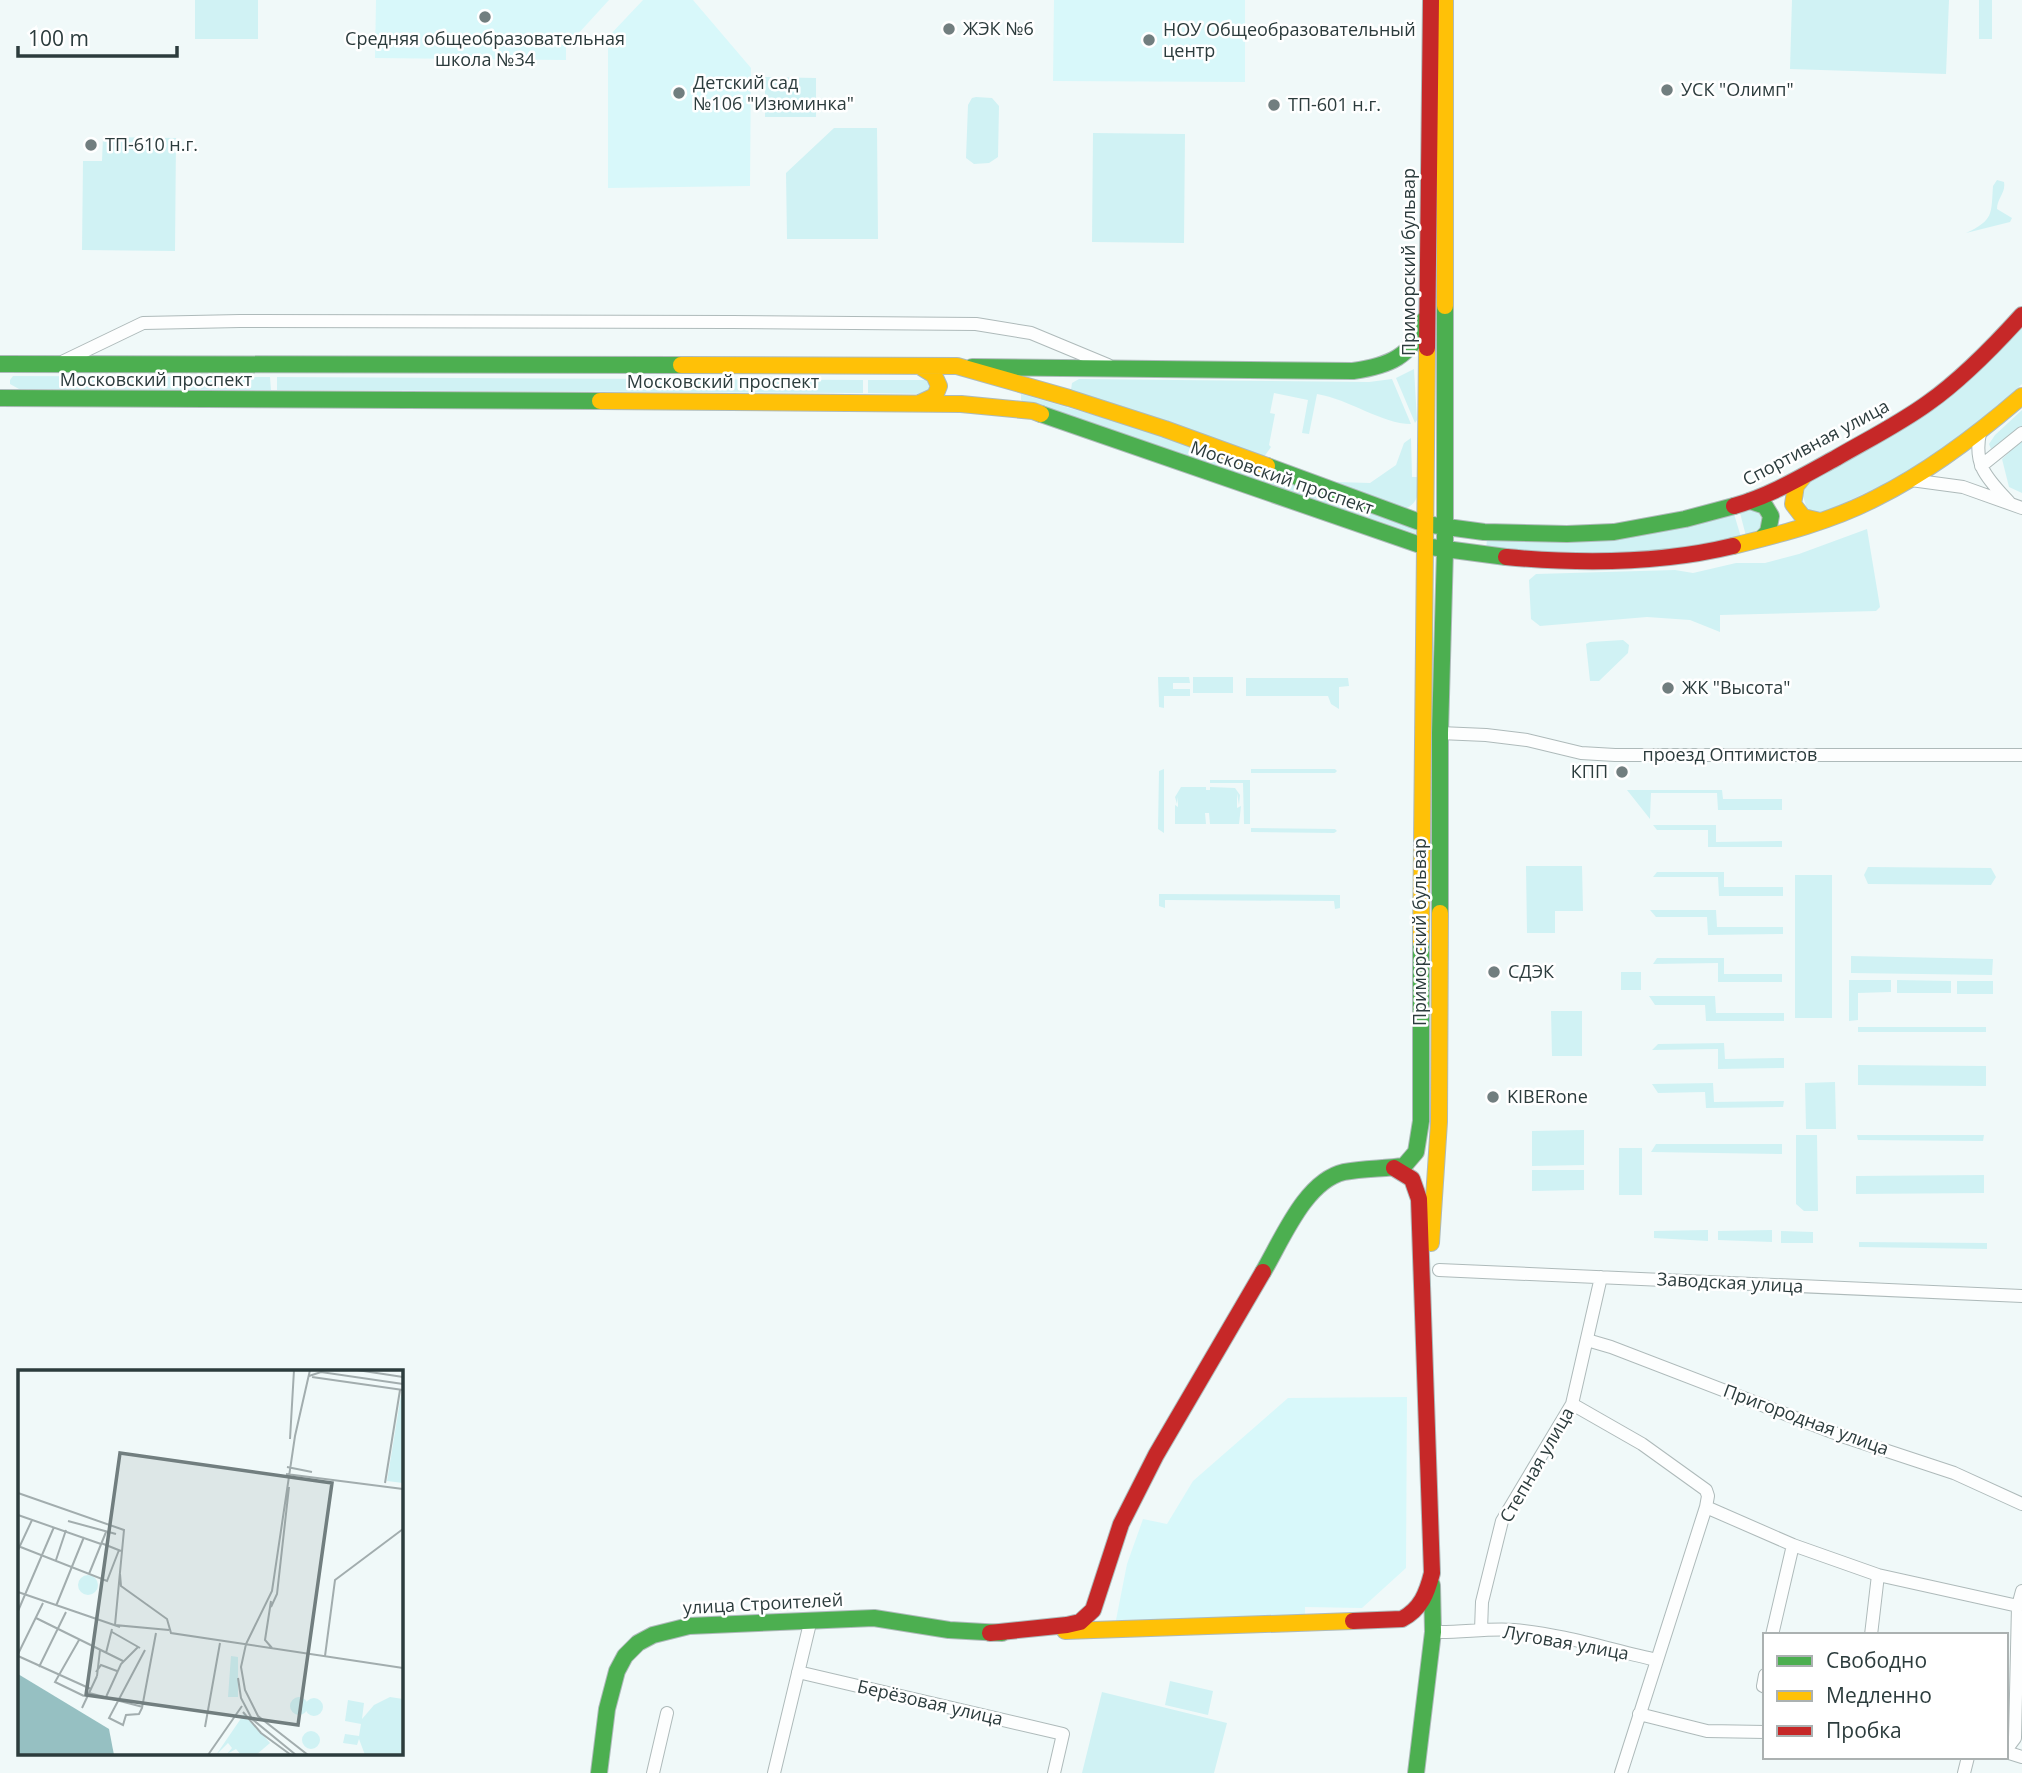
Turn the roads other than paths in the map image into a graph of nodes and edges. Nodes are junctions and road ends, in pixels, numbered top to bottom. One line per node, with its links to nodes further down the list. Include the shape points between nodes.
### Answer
1 (1430, 0): 3 (main road, Приморский бульвар)
2 (1445, 0): 27 (main road, Приморский бульвар)
3 (1428, 300): 10 (main road, Московский проспект, via 1414,345 1402,356 1371,369); 26 (main road, Приморский бульвар)
4 (2022, 314): 20 (main road, Спортивная улица, via 1931,401)
5 (1059, 344): 7 (street, via 1031,333 976,324 191,322 143,323); 10 (street); 11 (street, via 1068,358)
6 (0, 363): 7 (main road, Московский проспект)
7 (57, 364): 9 (main road, Московский проспект)
8 (957, 366): 9 (main road, Московский проспект); 11 (main road, Московский проспект); 12 (main road, Московский проспект)
9 (921, 367): 15 (main road, via 938,378 939,385 934,396)
10 (1115, 368): 11 (main road, Московский проспект)
11 (1058, 369)
12 (1028, 387): 16 (main road, via 1011,386 1007,395); 26 (main road, Московский проспект, via 1165,429)
13 (2022, 396): 17 (main road)
14 (0, 398): 15 (main road, Московский проспект)
15 (920, 402): 16 (main road, Московский проспект)
16 (1033, 411): 29 (main road, Московский проспект)
17 (1980, 433): 19 (street); 21 (main road)
18 (2022, 433): 19 (street)
19 (1981, 466): 23 (street)
20 (1804, 476): 22 (main road, Спортивная улица); 25 (main road, via 1796,486 1793,504 1808,520)
21 (1911, 480): 23 (street, via 1963,487); 25 (main road)
22 (1751, 501): 27 (main road, Спортивная улица, via 1614,532 1519,534); 28 (main road, via 1765,506 1771,516)
23 (2009, 502): 24 (street)
24 (2022, 508)
25 (1820, 521): 28 (main road)
26 (1425, 524): 27 (main road, Спортивная улица); 29 (main road)
27 (1445, 527): 30 (main road, Приморский бульвар)
28 (1762, 538): 30 (main road, via 1637,561 1519,558)
29 (1423, 546): 30 (main road); 31 (main road, Приморский бульвар)
30 (1445, 550): 32 (main road, Приморский бульвар)
31 (1421, 732): 32 (main road); 34 (main road, Приморский бульвар)
32 (1440, 733): 33 (street, проезд Оптимистов, via 1527,740 1581,753 1615,755); 35 (main road, Приморский бульвар)
33 (2022, 755)
34 (1421, 1121): 35 (main road); 36 (main road, Приморский бульвар, via 1419,1150 1412,1162)
35 (1439, 1122): 40 (main road, Приморский бульвар)
36 (1394, 1168): 40 (main road, via 1412,1179 1419,1199); 49 (main road, via 1344,1171 1328,1177 1309,1194 1156,1455 1121,1524)
37 (1439, 1270): 38 (street, Заводская улица)
38 (1601, 1277): 39 (street, Заводская улица); 41 (street, Степная улица)
39 (2022, 1296)
40 (1426, 1337): 46 (main road)
41 (1587, 1340): 42 (street, Степная улица); 43 (street, Пригородная улица, via 1954,1473)
42 (1572, 1405): 44 (street, via 1642,1444 1706,1490); 54 (street, Степная улица, via 1502,1521 1482,1602)
43 (2022, 1504)
44 (1706, 1507): 45 (street); 60 (street)
45 (1793, 1545): 47 (street); 57 (street)
46 (1432, 1573): 52 (main road, via 1421,1604); 55 (main road)
47 (1878, 1576): 50 (street); 58 (street)
48 (2022, 1591): 50 (street)
49 (1100, 1594): 53 (main road, via 1113,1622); 56 (main road, via 1093,1611 1080,1622)
50 (2018, 1606): 65 (street, via 2015,1738)
51 (811, 1619): 56 (main road, улица Строителей, via 874,1618); 61 (street); 66 (main road, улица Строителей, via 689,1626 638,1643 625,1656 611,1690)
52 (1402, 1619): 53 (main road); 59 (main road, via 1421,1632)
53 (1139, 1630): 56 (main road)
54 (1481, 1630): 55 (street, Луговая улица); 60 (street, Луговая улица, via 1536,1633)
55 (1433, 1632): 59 (main road)
56 (990, 1633)
57 (1772, 1633)
58 (1871, 1633)
59 (1431, 1657): 70 (main road)
60 (1657, 1660): 63 (street)
61 (798, 1672): 68 (street); 69 (street, Берёзовая улица, via 1063,1734)
62 (667, 1713): 67 (street)
63 (1639, 1714): 64 (street, via 1707,1731); 71 (street)
64 (1763, 1732)
65 (2008, 1748)
66 (599, 1773)
67 (653, 1773)
68 (774, 1773)
69 (1054, 1773)
70 (1416, 1773)
71 (1621, 1773)

